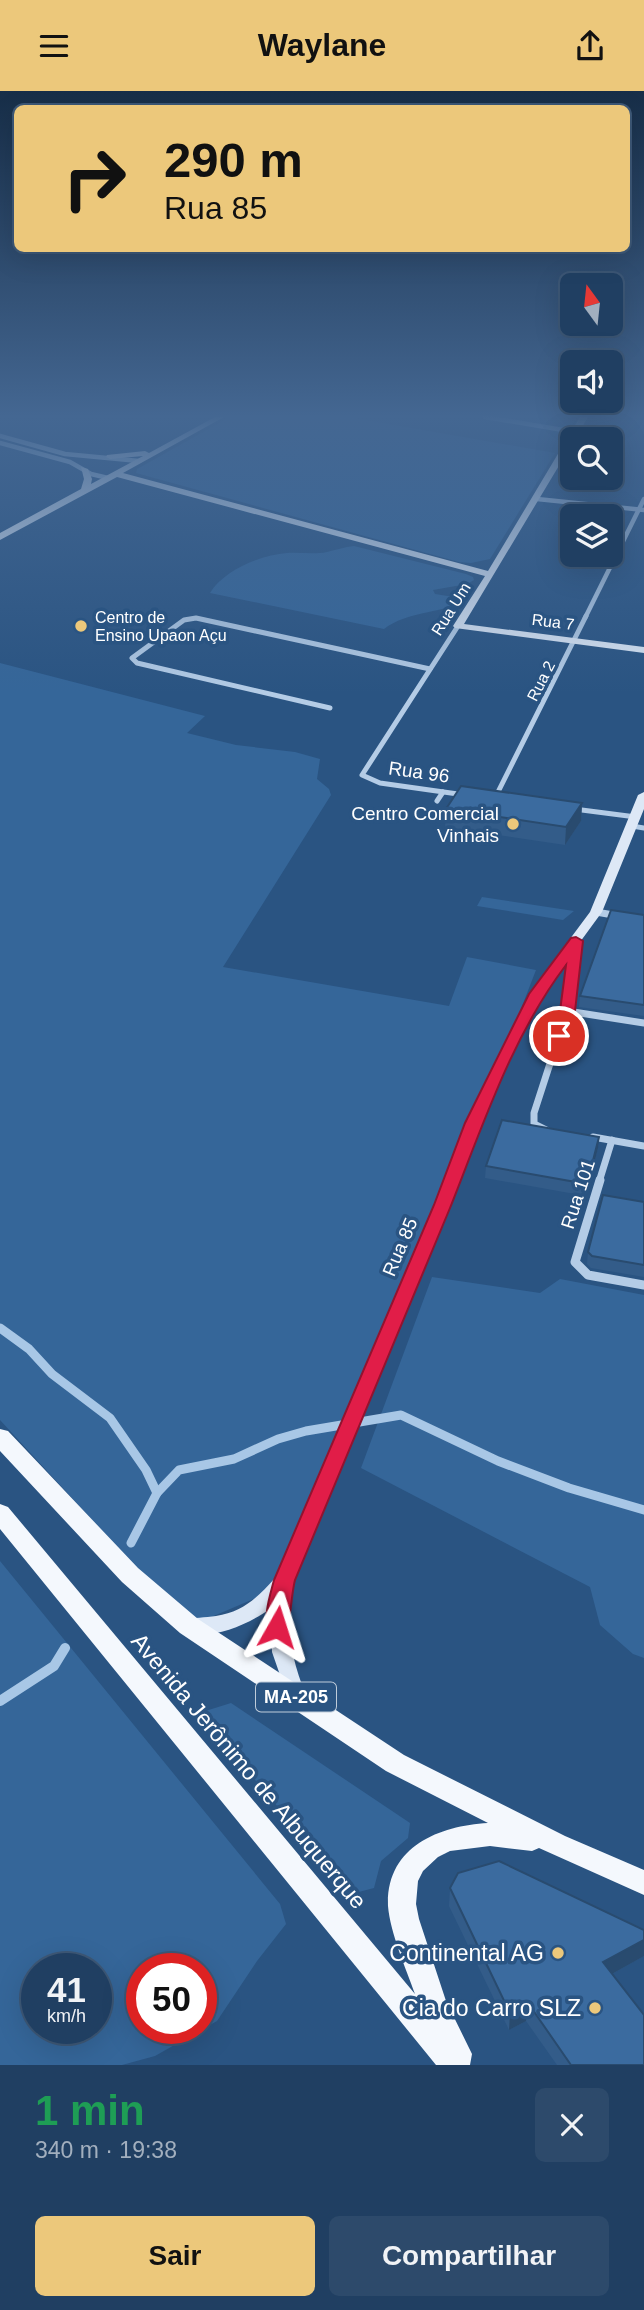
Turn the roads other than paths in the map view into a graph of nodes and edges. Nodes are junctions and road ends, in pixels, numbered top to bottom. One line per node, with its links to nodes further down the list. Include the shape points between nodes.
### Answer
1 (50, 509): 5 (street)
2 (239, 509): 6 (street)
3 (531, 509): 6 (street, Rua Um)
4 (641, 510): 8 (street, Rua 2)
5 (0, 537)
6 (489, 574): 7 (street, Rua Um)
7 (458, 626): 8 (street, Rua 7); 10 (street, Rua Um)
8 (575, 641): 9 (street, Rua 7); 17 (street, Rua 2)
9 (644, 650)
10 (430, 669): 11 (street, via 196,618 184,619 132,658 137,663); 12 (street, Rua Um, via 363,771)
11 (330, 708)
12 (365, 778): 13 (street, Rua 96)
13 (443, 792): 14 (street, Rua 96); 19 (street)
14 (469, 795)
15 (644, 795): 21 (street, Rua 85)
16 (482, 797): 17 (street)
17 (495, 798): 18 (street)
18 (508, 800)
19 (437, 801)
20 (559, 807): 21 (street)
21 (638, 824): 22 (street, Rua 85)
22 (596, 912): 23 (street); 24 (street, Rua 85)
23 (632, 918)
24 (576, 941): 25 (street, Rua 85); 34 (street, Rua 85, via 536,994 484,1099)
25 (568, 1011): 26 (street); 27 (street, Rua 85, via 534,1112 534,1124)
26 (644, 1023)
27 (560, 1132)
28 (586, 1136): 29 (street)
29 (612, 1140): 30 (street); 31 (street, Rua 101, via 574,1257 588,1275)
30 (644, 1146)
31 (644, 1285)
32 (0, 1437): 35 (main road, Avenida Jerônimo de Albuquerque / MA-205, via 130,1575)
33 (0, 1513): 39 (main road, Avenida Jerônimo de Albuquerque)
34 (284, 1580): 35 (street, Rua 85, via 273,1597 236,1621); 36 (street, Rua 85, via 279,1639)
35 (189, 1626): 36 (main road, Avenida Jerônimo de Albuquerque / MA-205)
36 (298, 1699): 37 (main road, Avenida Jerônimo de Albuquerque / MA-205, via 395,1763)
37 (556, 1844): 38 (main road, Avenida Jerônimo de Albuquerque / MA-205); 40 (main road, via 516,1836 457,1837 416,1857 405,1879 402,1904 414,1949)
38 (644, 1884)
39 (456, 2065)
40 (462, 2065)

